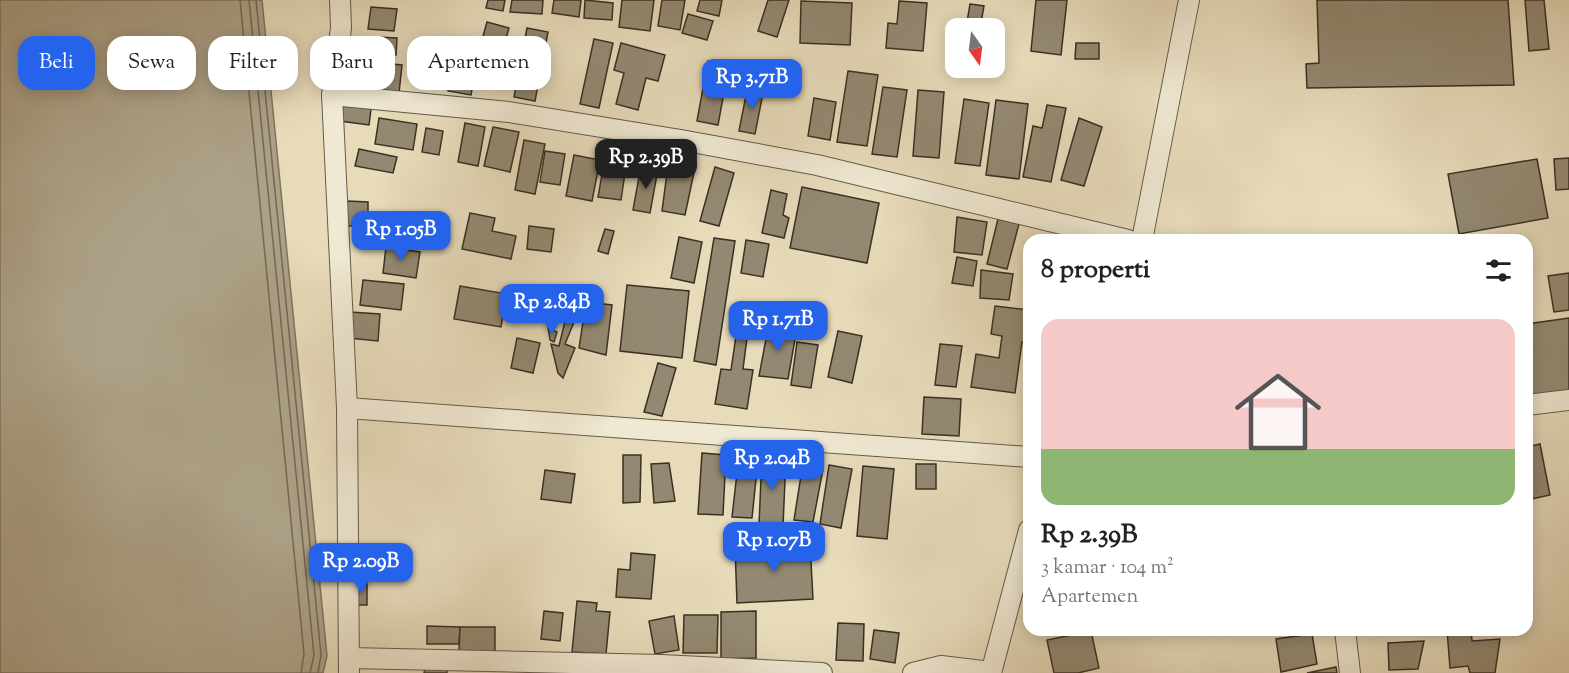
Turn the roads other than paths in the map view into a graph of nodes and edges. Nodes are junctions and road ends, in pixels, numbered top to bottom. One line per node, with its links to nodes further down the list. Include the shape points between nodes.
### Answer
1 (340, 0): 3 (street, via 341,28)
2 (1189, 0): 5 (street)
3 (332, 95): 4 (street, via 509,112 681,140 817,165); 8 (street)
4 (1103, 234)
5 (1143, 234)
6 (1569, 400): 7 (street)
7 (1533, 404)
8 (347, 408): 9 (street); 12 (street)
9 (1023, 458)
10 (1023, 552): 13 (street)
11 (1346, 636): 16 (street)
12 (349, 666): 14 (street, via 661,665)
13 (991, 672): 15 (street, via 941,666)
14 (822, 673)
15 (913, 673)
16 (1350, 673)

